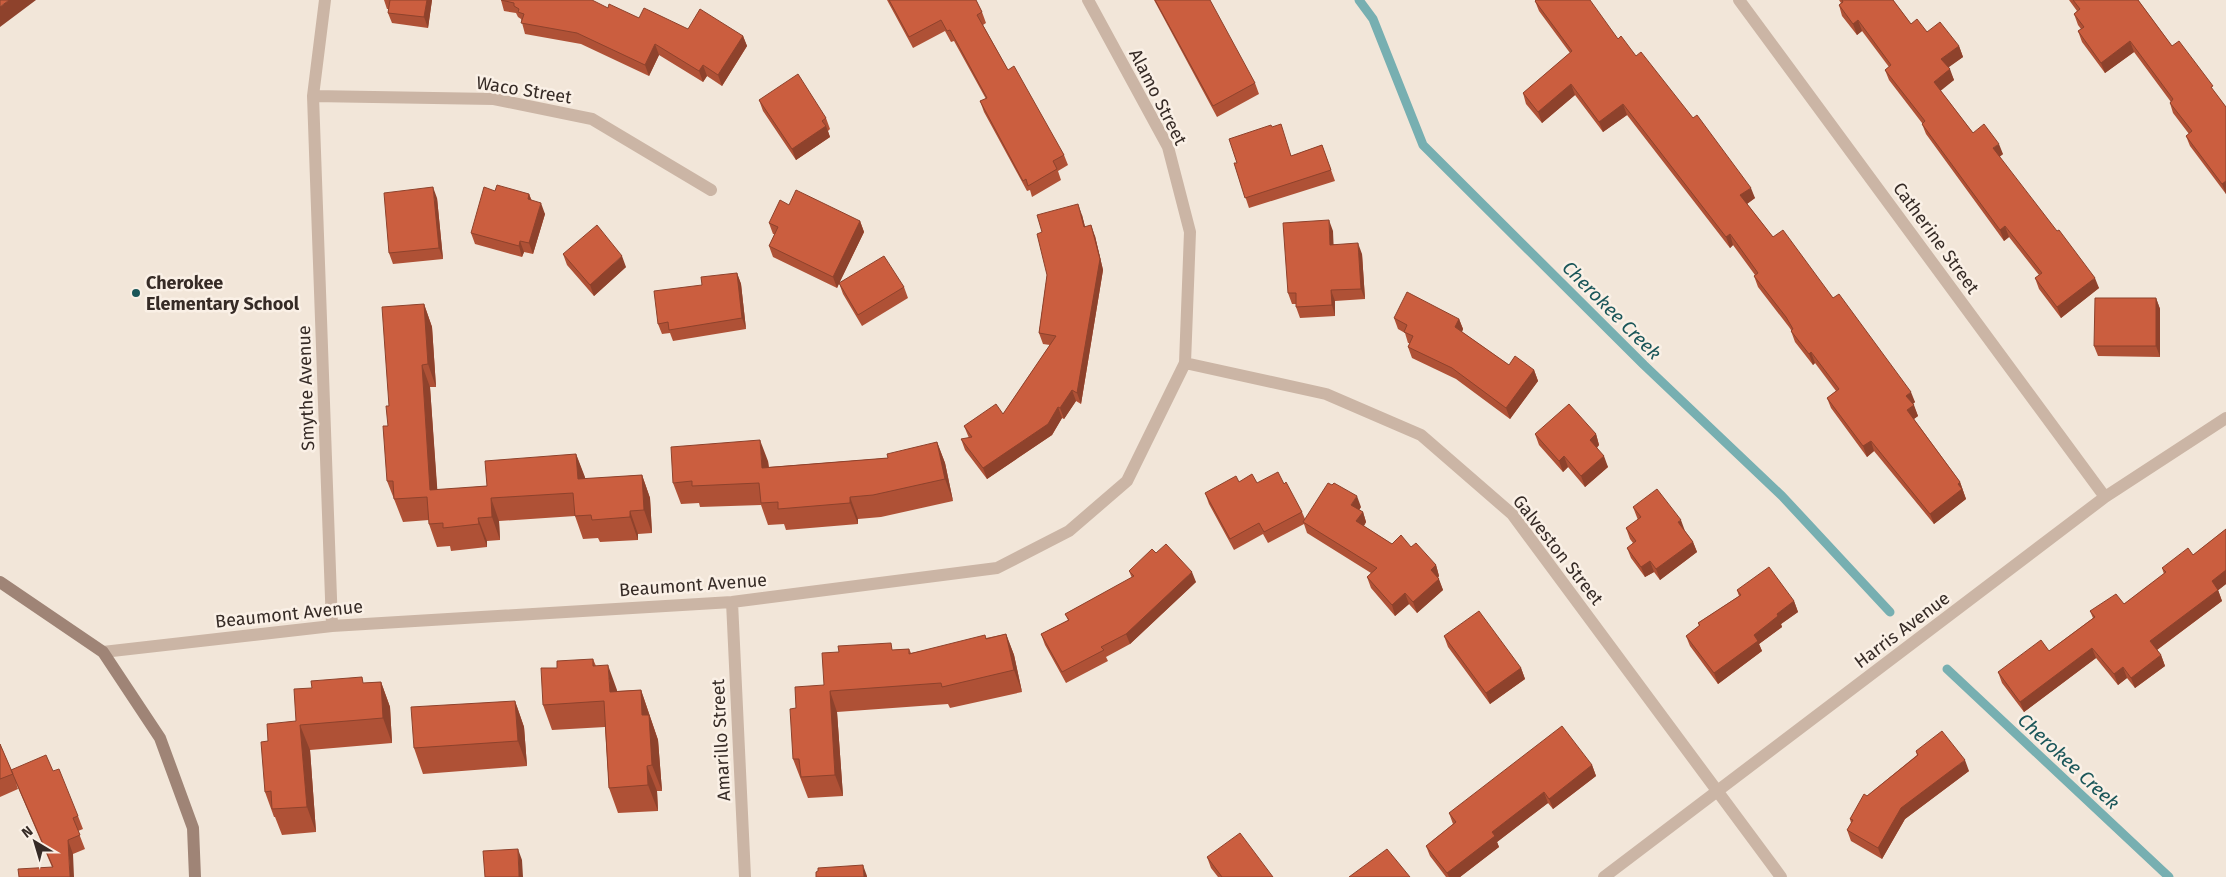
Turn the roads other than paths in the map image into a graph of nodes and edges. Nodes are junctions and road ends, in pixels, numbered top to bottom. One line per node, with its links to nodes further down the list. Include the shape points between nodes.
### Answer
1 (325, 0): 4 (street, Smythe Avenue)
2 (1088, 0): 6 (street, Alamo Street, via 1168,147 1190,232)
3 (1739, 0): 8 (street, Catherine Street)
4 (313, 96): 5 (street, Waco Street, via 494,99 592,119); 11 (street, Smythe Avenue)
5 (711, 190)
6 (1185, 363): 10 (street, Beaumont Avenue, via 1127,481 1069,531 997,568); 13 (street, Galveston Street, via 1326,394 1421,435 1512,514)
7 (2226, 418): 8 (street, Harris Avenue)
8 (2105, 497): 13 (street, Harris Avenue)
9 (0, 582): 12 (main road)
10 (732, 602): 11 (street, Beaumont Avenue); 15 (street, Amarillo Street)
11 (332, 626): 12 (street, Beaumont Avenue)
12 (103, 652): 14 (main road, via 160,738 193,828)
13 (1719, 791): 16 (street, Harris Avenue); 17 (street, Galveston Street)
14 (195, 877)
15 (745, 877)
16 (1604, 877)
17 (1781, 877)

